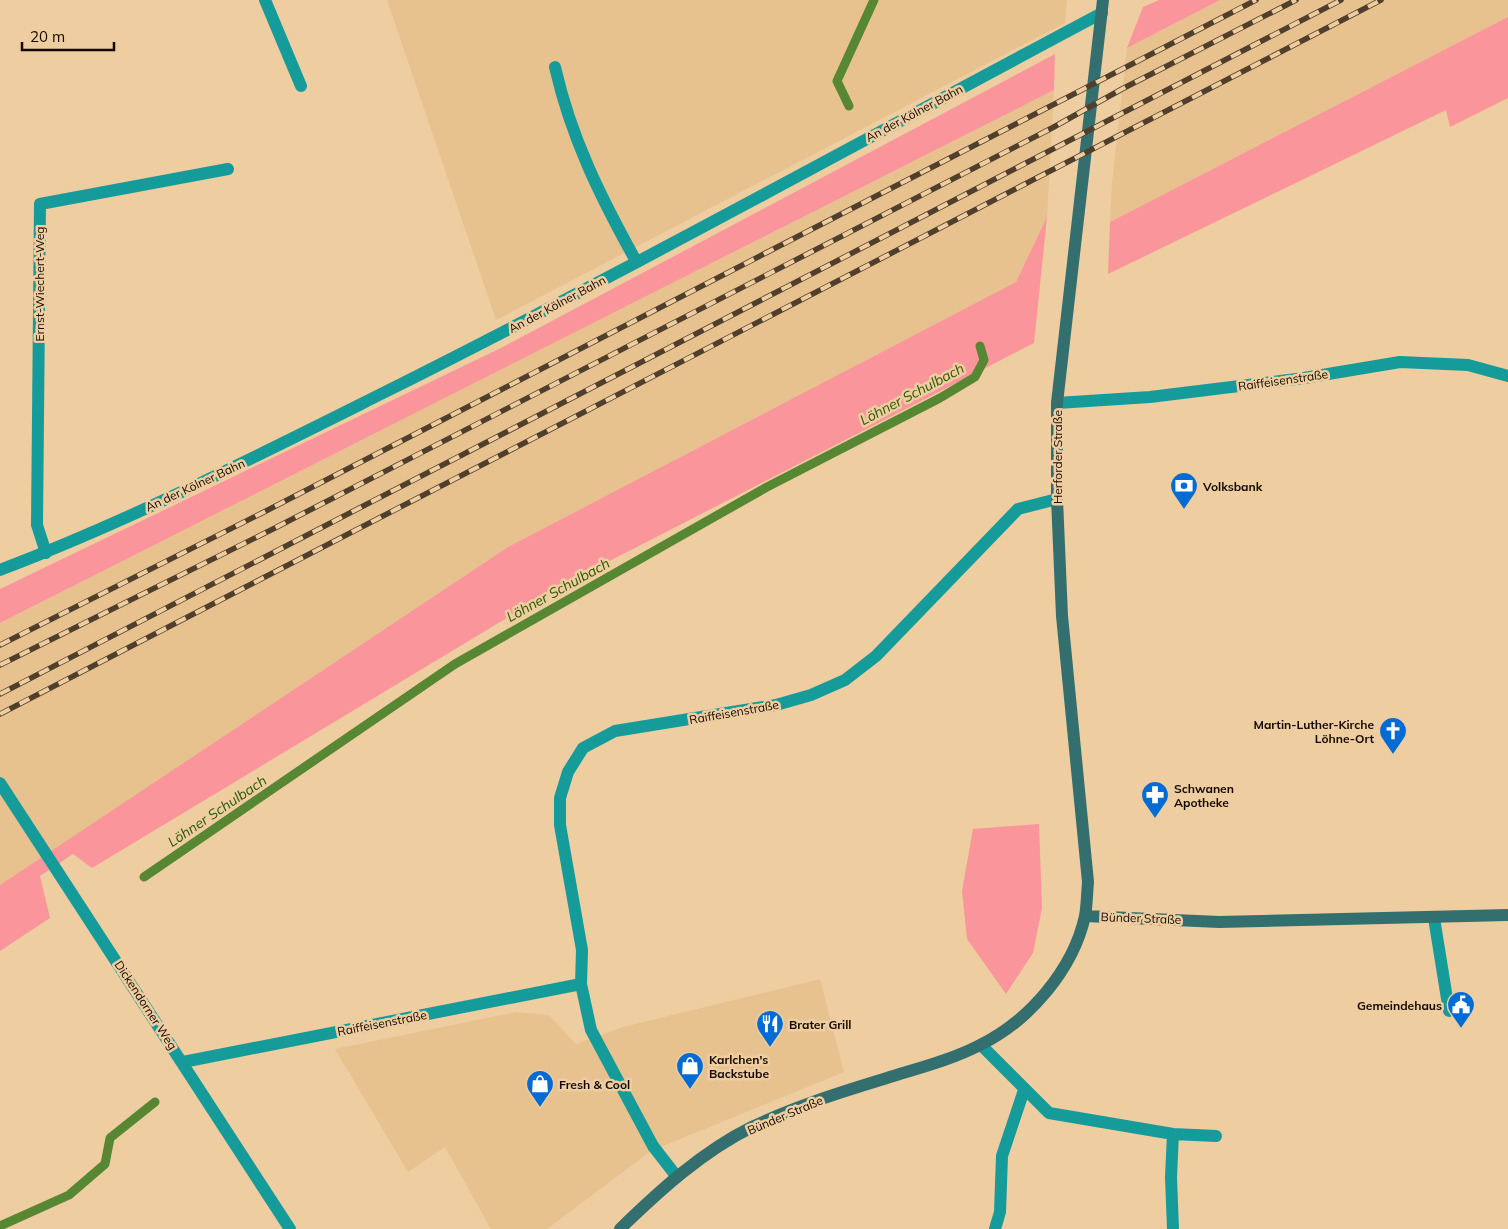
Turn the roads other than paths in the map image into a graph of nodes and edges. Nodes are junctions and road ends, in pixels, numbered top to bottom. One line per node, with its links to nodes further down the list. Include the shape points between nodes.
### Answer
1 (265, 0): 4 (street)
2 (1102, 6): 6 (street, An der Kölner Bahn); 8 (main road, Herforder Straße)
3 (555, 67): 6 (street, via 567,110 599,194)
4 (300, 86)
5 (228, 170): 10 (street, Ernst-Wiechert-Weg, via 40,204 38,525)
6 (636, 261): 10 (street, An der Kölner Bahn, via 493,338 234,468)
7 (1508, 376): 8 (street, Raiffeisenstraße, via 1468,365 1400,362 1160,396)
8 (1057, 403): 9 (main road, Herforder Straße)
9 (1057, 499): 14 (main road, Herforder Straße, via 1062,616 1087,855); 16 (street, Raiffeisenstraße, via 1018,509 876,656 845,680 811,695 776,705 615,731 583,748 568,772 560,798 560,824 582,950)
10 (46, 553): 11 (street, An der Kölner Bahn)
11 (0, 570)
12 (0, 783): 19 (street, Dickendorner Weg)
13 (1508, 915): 15 (main road, Bünder Straße)
14 (1085, 916): 15 (main road, Bünder Straße, via 1219,922); 18 (main road, Bünder Straße, via 1060,973 1037,1003 1008,1028)
15 (1434, 918): 17 (street)
16 (581, 984): 19 (street, Raiffeisenstraße); 23 (street, Raiffeisenstraße, via 591,1030 653,1146)
17 (1449, 1011)
18 (981, 1045): 20 (street); 23 (main road, Bünder Straße, via 940,1062 799,1106 750,1128)
19 (183, 1062): 24 (street, Dickendorner Weg)
20 (1024, 1090): 21 (street, via 1049,1113); 26 (street, via 1002,1156 1000,1212)
21 (1173, 1134): 22 (street); 27 (street)
22 (1216, 1136)
23 (677, 1177): 25 (main road, Bünder Straße)
24 (290, 1229)
25 (620, 1229)
26 (995, 1229)
27 (1173, 1229)

